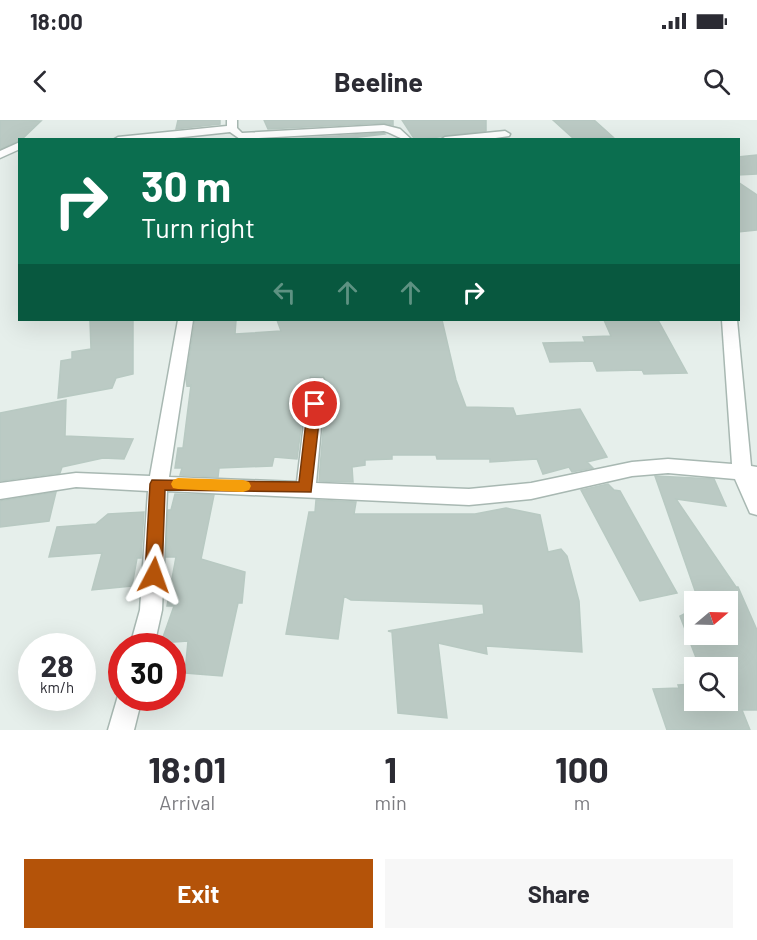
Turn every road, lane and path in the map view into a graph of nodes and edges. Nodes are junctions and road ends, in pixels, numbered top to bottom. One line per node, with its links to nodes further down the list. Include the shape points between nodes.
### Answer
1 (232, 124): 3 (street); 4 (street, via 240,136 250,137 384,128)
2 (505, 134): 5 (street)
3 (132, 138)
4 (405, 138)
5 (465, 138)
6 (18, 146): 7 (street)
7 (0, 155)
8 (185, 321): 12 (street)
9 (730, 321): 11 (street)
10 (317, 382): 13 (street)
11 (749, 473): 13 (street, via 668,466 632,469 531,491 469,497); 15 (street)
12 (158, 484): 13 (street); 14 (street, via 76,480); 16 (street, via 151,610)
13 (306, 488)
14 (0, 491)
15 (757, 507)
16 (145, 633)
17 (126, 711): 18 (street)
18 (121, 730)

